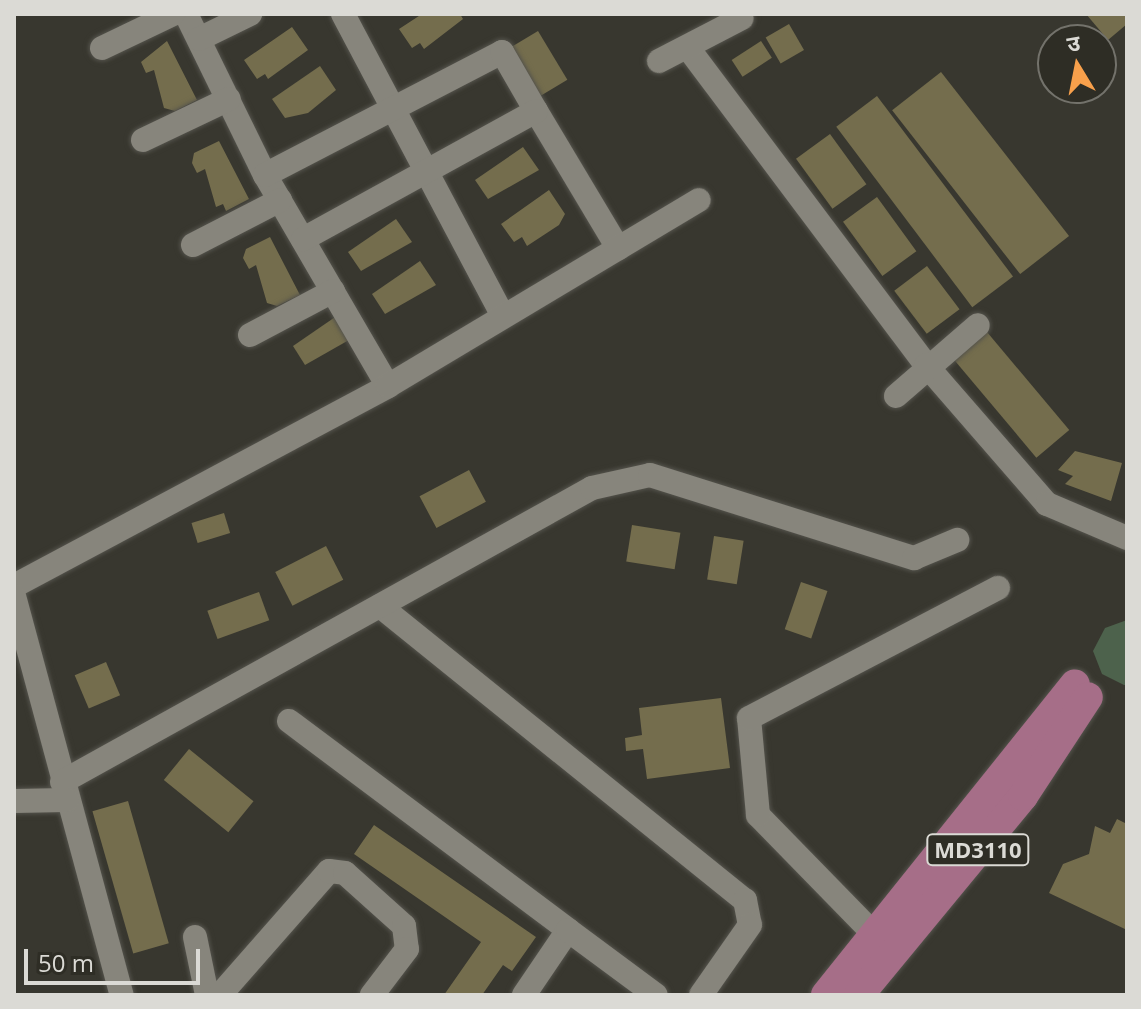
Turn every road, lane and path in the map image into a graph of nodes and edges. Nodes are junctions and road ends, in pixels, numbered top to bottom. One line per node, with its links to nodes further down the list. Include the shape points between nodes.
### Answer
1 (173, 14): 7 (street)
2 (186, 14): 6 (street)
3 (250, 14): 6 (street)
4 (343, 14): 11 (street)
5 (742, 18): 8 (street)
6 (199, 39): 10 (street)
7 (102, 48)
8 (688, 48): 9 (street); 25 (street)
9 (659, 61)
10 (229, 99): 13 (street); 15 (street)
11 (394, 110): 12 (street, via 502,52); 14 (street); 15 (street)
12 (536, 111): 14 (street); 20 (street)
13 (143, 140)
14 (426, 170): 18 (street); 22 (street)
15 (265, 175): 16 (street)
16 (280, 200): 18 (street); 19 (street)
17 (699, 200): 20 (street)
18 (303, 239): 21 (street)
19 (193, 245)
20 (618, 248): 22 (street)
21 (333, 291): 24 (street); 26 (street)
22 (502, 314): 26 (street)
23 (978, 325): 25 (street)
24 (250, 335)
25 (926, 365): 27 (street); 28 (street, via 1047,504)
26 (388, 386): 30 (street)
27 (896, 396)
28 (1127, 538)
29 (957, 540): 33 (street, via 914,558 650,475 592,488)
30 (14, 586)
31 (998, 588): 38 (street, via 749,718 758,815)
32 (14, 596): 35 (street)
33 (380, 606): 35 (street); 46 (street, via 745,900 750,925)
34 (289, 721): 37 (street)
35 (64, 791): 36 (street); 40 (street)
36 (14, 801)
37 (568, 930): 41 (street); 45 (street)
38 (874, 934): 47 (main road, MD3110); 48 (main road, MD3110, via 1081,690 1023,796)
39 (195, 937): 42 (street)
40 (124, 989)
41 (658, 994)
42 (207, 995)
43 (220, 995): 44 (street, via 329,871 345,873 404,926 407,949)
44 (372, 995)
45 (524, 995)
46 (701, 995)
47 (826, 995)
48 (859, 995)

